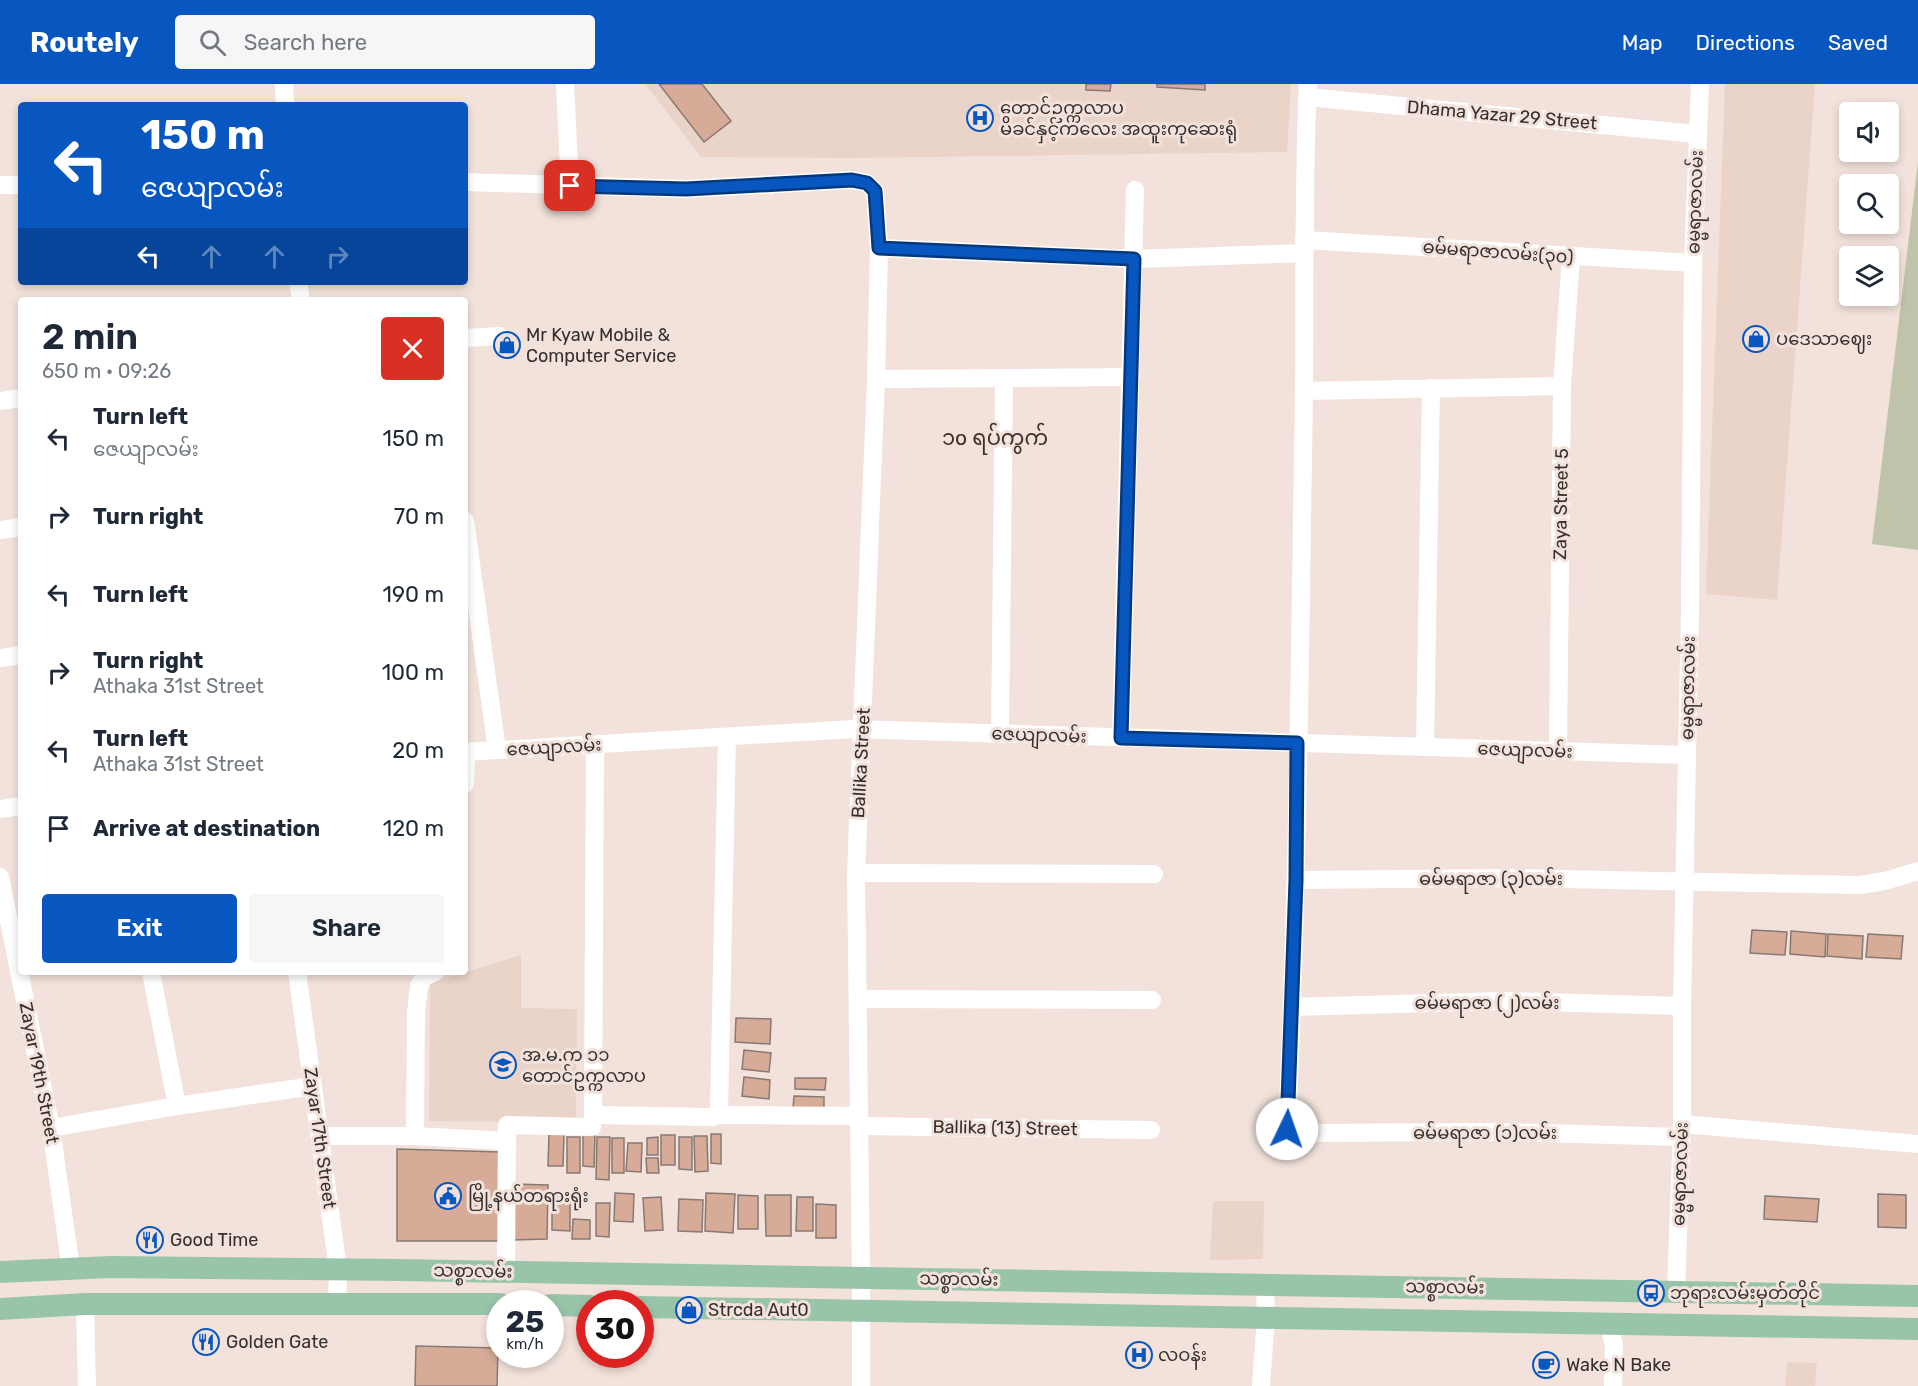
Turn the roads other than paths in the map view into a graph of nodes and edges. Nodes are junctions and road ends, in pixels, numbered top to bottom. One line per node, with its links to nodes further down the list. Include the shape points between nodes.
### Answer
1 (284, 84): 5 (street)
2 (565, 84): 10 (street)
3 (1700, 84): 6 (street, ဓမ္မရာဇာလမ်း)
4 (1308, 91): 6 (street, Dhama Yazar 29 Street); 12 (street)
5 (285, 102)
6 (1697, 134): 16 (street, ဓမ္မရာဇာလမ်း)
7 (468, 182): 10 (street, Ballika Street)
8 (0, 185): 9 (street)
9 (18, 185)
10 (570, 186): 13 (street, Ballika Street, via 686,189 852,180 867,183 875,191)
11 (1135, 190): 15 (street)
12 (1304, 247): 14 (street, ဓမ်မရာဇာလမ်း(၃၀)); 15 (street, ဓမ်မရာဇာလမ်း(၃၀)); 24 (street)
13 (879, 248): 15 (street, ဓမ်မရာဇာလမ်း(၃၀)); 20 (street, Ballika Street)
14 (1571, 256): 16 (street, ဓမ်မရာဇာလမ်း(၃၀)); 22 (street, Zaya Street 5)
15 (1134, 259): 19 (street)
16 (1693, 263): 42 (street, ဓမ္မရာဇာလမ်း)
17 (499, 336): 18 (street)
18 (468, 338)
19 (1131, 377): 21 (street); 35 (street)
20 (876, 379): 21 (street); 32 (street, Ballika Street)
21 (1004, 379): 33 (street)
22 (1562, 386): 23 (street); 41 (street, Zaya Street 5)
23 (1431, 388): 24 (street); 38 (street)
24 (1304, 391): 36 (street)
25 (18, 398): 26 (street)
26 (0, 401)
27 (18, 527): 28 (street)
28 (0, 530)
29 (468, 542): 39 (street)
30 (18, 655): 31 (street)
31 (0, 658)
32 (862, 730): 33 (street, ဇေယျာလမ်း); 34 (street, ဇေယျာလမ်း); 46 (street, Ballika Street)
33 (1000, 734): 35 (street, ဇေယျာလမ်း)
34 (727, 737): 37 (street, ဇေယျာလမ်း); 63 (street)
35 (1121, 738): 36 (street, ဇေယျာလမ်း)
36 (1297, 743): 38 (street, ဇေယျာလမ်း); 49 (street)
37 (595, 745): 39 (street, ဇေယျာလမ်း); 62 (street)
38 (1425, 747): 41 (street, ဇေယျာလမ်း)
39 (497, 750): 40 (street, ဇေယျာလမ်း)
40 (468, 752)
41 (1558, 752): 42 (street, ဇေယျာလမ်း)
42 (1686, 755): 50 (street, ဓမ္မရာဇာလမ်း)
43 (18, 806): 44 (street)
44 (0, 809)
45 (1918, 871): 50 (street, ဓမ်မရာဇာ (၃)လမ်း, via 1860,885)
46 (856, 873): 47 (street); 56 (street, Ballika Street)
47 (1154, 874)
48 (0, 877): 51 (street, Zayar 19th Street)
49 (1296, 880): 50 (street, ဓမ်မရာဇာ (၃)လမ်း, via 1506,878); 59 (street)
50 (1685, 882): 58 (street, ဓမ္မရာဇာလမ်း)
51 (18, 966)
52 (20, 975): 65 (street, Zayar 19th Street)
53 (152, 975): 61 (street)
54 (297, 975): 60 (street, Zayar 17th Street)
55 (430, 975): 69 (street, via 419,986 416,1013)
56 (858, 999): 57 (street); 64 (street, Ballika Street)
57 (1152, 1000)
58 (1682, 1006): 59 (street, ဓမ်မရာဇာ (၂)လမ်း, via 1504,1001); 67 (street, ဓမ္မရာဇာလမ်း)
59 (1293, 1007): 67 (street, ဓမ်မရာဇာ (၁)လမ်း, via 1287,1129 1290,1133)
60 (313, 1086): 61 (street); 68 (street, Zayar 17th Street)
61 (177, 1106): 65 (street)
62 (593, 1115): 63 (street, Ballika (13) Street); 70 (street, via 592,1126 507,1125)
63 (717, 1115): 64 (street, Ballika (13) Street)
64 (860, 1121): 66 (street, Ballika (13) Street); 77 (street, Ballika Street)
65 (51, 1128): 72 (street, Zayar 19th Street)
66 (1151, 1130)
67 (1682, 1130): 71 (street, ဓမ်မရာဇာ (၁)လမ်း); 79 (street, ဓမ္မရာဇာလမ်း)
68 (320, 1136): 69 (street); 73 (street, Zayar 17th Street)
69 (415, 1136): 70 (street)
70 (507, 1141): 76 (street)
71 (1918, 1144)
72 (71, 1269): 73 (main road, သစ္စာလမ်း); 75 (main road, သစ္စာလမ်း)
73 (338, 1269): 74 (main road, သစ္စာလမ်း); 82 (street, Zayar 17th Street)
74 (458, 1271): 76 (main road, သစ္စာလမ်း); 83 (main road)
75 (0, 1272)
76 (506, 1272): 77 (main road, သစ္စာလမ်း)
77 (861, 1277): 78 (main road, သစ္စာလမ်း); 87 (street, Ballika Street)
78 (1265, 1283): 79 (main road, သစ္စာလမ်း); 88 (street)
79 (1676, 1292): 80 (main road, သစ္စာလမ်း)
80 (1918, 1296)
81 (85, 1304): 82 (main road, သစ္စာလမ်း); 86 (main road, သစ္စာလမ်း); 91 (street)
82 (337, 1304): 83 (main road, သစ္စာလမ်း)
83 (458, 1304): 84 (main road, သစ္စာလမ်း)
84 (486, 1304)
85 (654, 1307): 87 (main road, သစ္စာလမ်း)
86 (0, 1309)
87 (861, 1312): 88 (main road, သစ္စာလမ်း); 92 (street, Ballika Street)
88 (1266, 1318): 89 (main road, သစ္စာလမ်း); 93 (street)
89 (1608, 1322): 90 (main road, သစ္စာလမ်း); 94 (street, via 1614,1345)
90 (1918, 1329)
91 (87, 1386)
92 (861, 1386)
93 (1262, 1386)
94 (1613, 1386)

